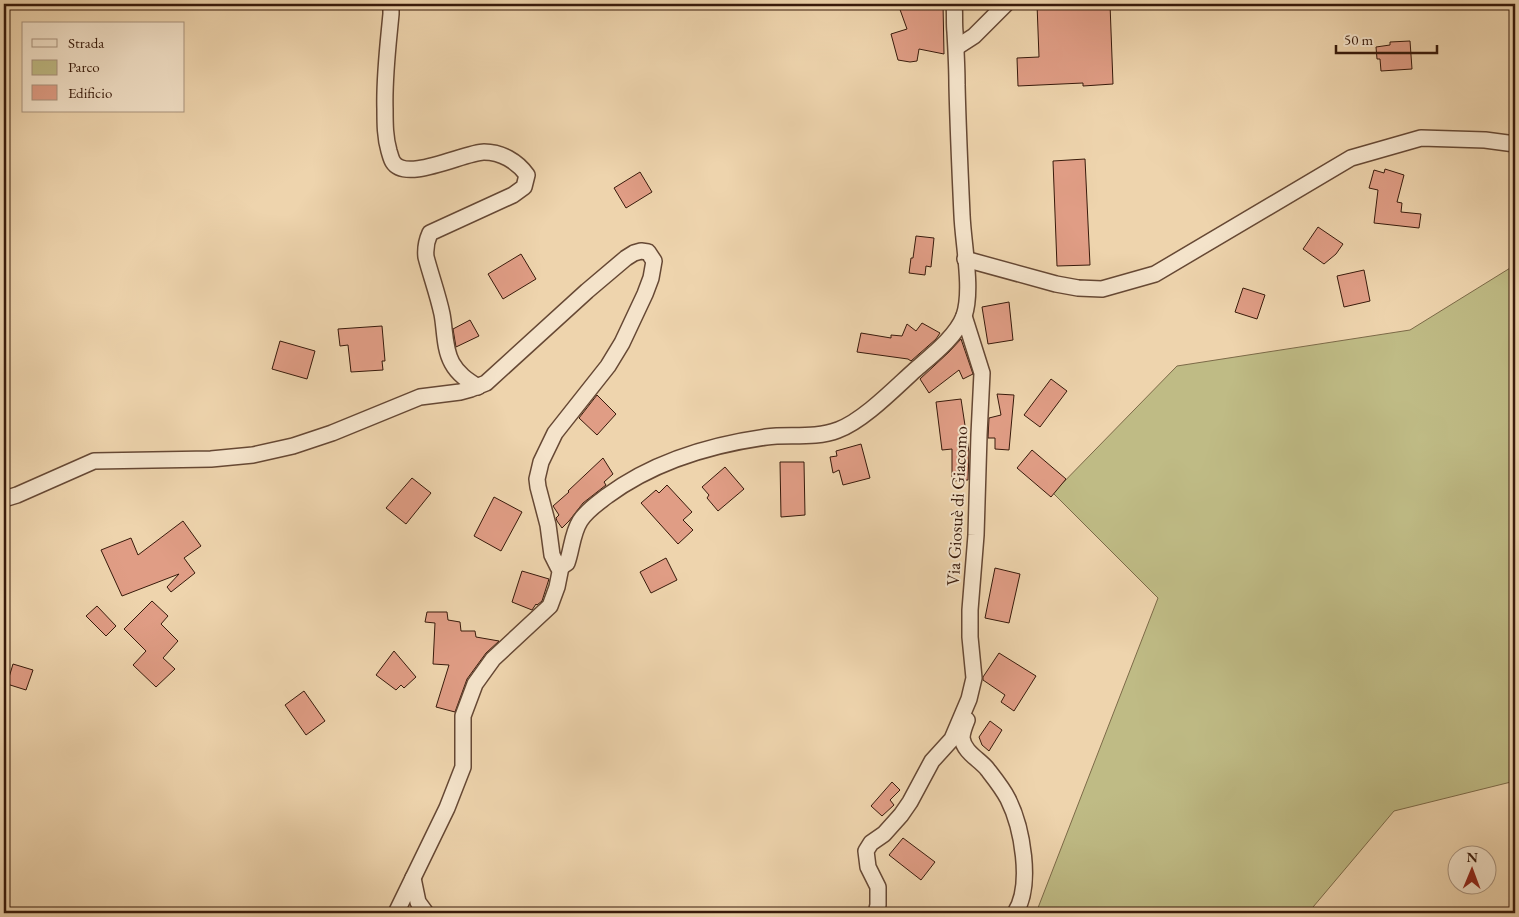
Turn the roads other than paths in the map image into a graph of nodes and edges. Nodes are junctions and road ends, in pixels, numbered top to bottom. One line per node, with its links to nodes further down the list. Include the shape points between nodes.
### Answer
1 (391, 4): 8 (street, via 384,81 385,138 393,163 401,168 414,169 483,152 510,159 527,175 524,187 512,195 430,233 427,240 426,257 442,314 450,362 457,372)
2 (954, 4): 4 (street)
3 (1006, 4): 4 (street, via 974,36)
4 (957, 47): 6 (street)
5 (1515, 144): 6 (street, via 1421,138 1351,158 1156,274 1102,289 1056,284)
6 (965, 259): 7 (street, via 968,286)
7 (964, 316): 10 (street, via 941,347 861,416 838,430 810,436 767,436 691,453 653,468 618,488 582,518 567,563); 11 (street, Via Giosuè di Giacomo, via 982,373 970,610 974,678)
8 (478, 386): 9 (street, via 460,392 420,397 332,433 253,455 94,461); 10 (street, via 486,383 626,258 641,251 652,256 652,278 622,343 608,366 555,433 538,472 552,555)
9 (4, 499)
10 (561, 567): 12 (street, via 550,606 492,659 475,684 463,716 463,767)
11 (969, 699): 15 (street, Via Giosuè di Giacomo, via 952,739 932,762 910,802 866,851 868,867 878,887); 16 (street, Via Giosuè di Giacomo, via 962,738 967,750 987,768 1008,798 1024,852 1022,891)
12 (413, 878): 13 (street); 14 (street, via 418,902)
13 (396, 913)
14 (426, 913)
15 (876, 913)
16 (1015, 913)

